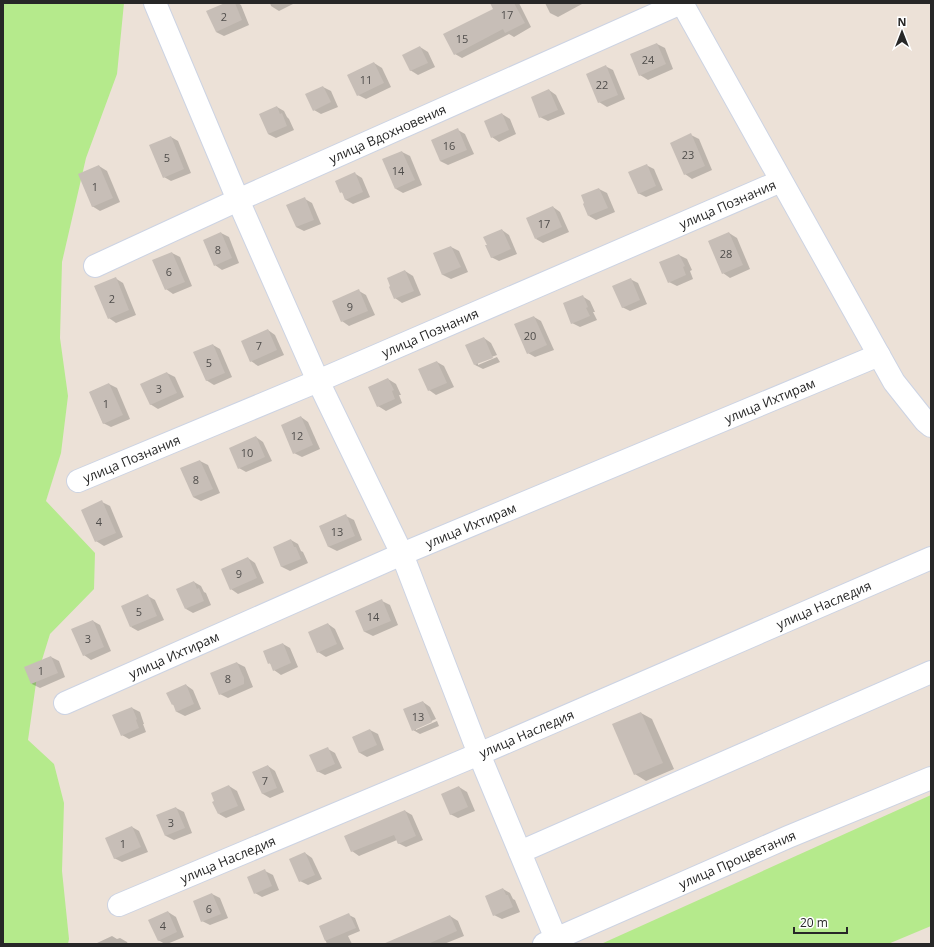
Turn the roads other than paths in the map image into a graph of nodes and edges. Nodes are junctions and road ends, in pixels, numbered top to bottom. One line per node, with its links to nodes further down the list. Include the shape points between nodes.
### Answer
1 (682, 3): 3 (street); 4 (street, улица Вдохновения)
2 (160, 5): 4 (street)
3 (781, 181): 6 (street); 7 (street, улица Познания)
4 (238, 200): 5 (street, улица Вдохновения); 7 (street)
5 (95, 266)
6 (879, 355): 8 (street, via 894,382); 10 (street, улица Ихтирам)
7 (318, 381): 9 (street, улица Познания); 10 (street)
8 (931, 426)
9 (78, 481)
10 (402, 554): 13 (street, улица Ихтирам); 14 (street)
11 (931, 558): 14 (street, улица Наследия)
12 (931, 672): 16 (street)
13 (66, 703)
14 (479, 754): 16 (street); 17 (street, улица Наследия)
15 (931, 778): 18 (street, улица Процветания, via 788,837)
16 (520, 852): 18 (street)
17 (120, 905)
18 (550, 942)

